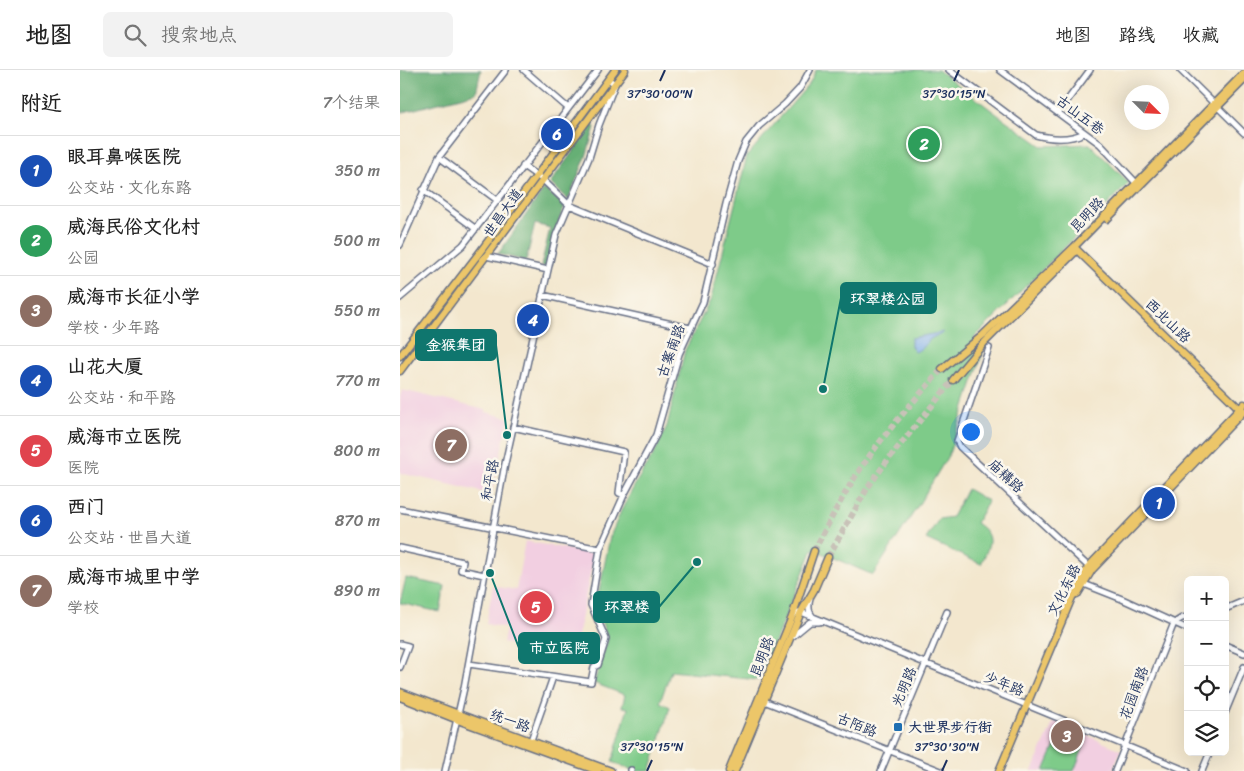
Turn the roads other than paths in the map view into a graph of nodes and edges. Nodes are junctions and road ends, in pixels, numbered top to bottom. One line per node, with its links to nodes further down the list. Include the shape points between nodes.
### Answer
1 (506, 70): 20 (street)
2 (524, 70): 16 (street)
3 (598, 70): 16 (street)
4 (615, 70): 12 (main road, 世昌大道)
5 (625, 70): 14 (main road, 世昌大道)
6 (810, 70): 32 (street, 古寨南路, via 800,88 758,126 746,142 726,204)
7 (949, 70): 18 (street, via 1036,135 1076,137)
8 (1000, 70): 17 (street, 古山五巷)
9 (1090, 70): 17 (street)
10 (1180, 70): 15 (street)
11 (1244, 73): 15 (main road, 昆明路)
12 (608, 79): 14 (street); 22 (main road, 世昌大道)
13 (1244, 80): 15 (main road, 昆明路)
14 (615, 84): 23 (main road, 世昌大道); 27 (street, 和平路)
15 (1216, 105): 19 (street); 24 (main road, 昆明路)
16 (568, 108): 21 (street)
17 (1058, 113): 18 (street, 古山五巷)
18 (1084, 133): 24 (street, 古山五巷, via 1100,144)
19 (1244, 133)
20 (439, 157): 25 (street); 26 (street)
21 (523, 166): 22 (street); 26 (street)
22 (536, 175): 23 (street); 38 (main road, 世昌大道)
23 (543, 180): 27 (street); 31 (main road, 世昌大道)
24 (1138, 184): 30 (main road, 昆明路)
25 (423, 190): 28 (street); 29 (street)
26 (498, 200): 28 (street)
27 (569, 205): 32 (street); 33 (street, 和平路, via 556,235)
28 (476, 229): 35 (street, via 464,245)
29 (400, 245)
30 (1075, 248): 39 (main road, 昆明路, via 980,339); 41 (main road, 昆明路); 42 (main road, 西北山路)
31 (486, 256): 33 (street); 40 (main road, 世昌大道)
32 (714, 264): 36 (street, 古寨南路, via 703,302)
33 (548, 270): 34 (street, 和平路)
34 (542, 295): 36 (street); 43 (street, 和平路)
35 (400, 298)
36 (690, 328): 44 (street, 古寨南路, via 679,354 656,434)
37 (989, 348): 51 (street, 庙耩路, via 957,442)
38 (400, 356)
39 (942, 369)
40 (400, 371)
41 (953, 380)
42 (1243, 409): 51 (main road)
43 (513, 427): 44 (street, via 624,452 619,493); 46 (street, 和平路)
44 (624, 495): 48 (street, 古寨南路)
45 (400, 509): 46 (street)
46 (493, 528): 48 (street); 52 (street, 和平路)
47 (400, 548): 52 (street, via 463,562 462,570)
48 (600, 549): 74 (street, 古寨南路, via 591,605 606,639 598,665 594,667 591,682)
49 (814, 551): 53 (main road, 昆明路)
50 (828, 557): 55 (main road, 昆明路)
51 (1090, 569): 54 (main road); 78 (main road, 文化东路, via 1072,595)
52 (484, 575): 70 (street, 和平路)
53 (803, 584): 55 (main road, via 810,584); 60 (main road, 昆明路)
54 (1084, 584): 64 (street); 78 (main road)
55 (814, 590): 58 (main road, 昆明路); 61 (street, via 808,608)
56 (1244, 601): 57 (street)
57 (1229, 607)
58 (801, 612): 60 (street); 61 (street, 少年路); 66 (main road, 昆明路)
59 (947, 612): 71 (street, 光明路)
60 (792, 617): 88 (main road, 昆明路)
61 (813, 617): 63 (street, 少年路)
62 (1184, 618): 64 (street)
63 (824, 622): 66 (street, via 810,622); 71 (street, 少年路)
64 (1174, 623): 65 (street); 82 (street, 花园南路)
65 (1184, 627)
66 (788, 642): 77 (main road, 昆明路)
67 (400, 644): 72 (street, via 408,646)
68 (1229, 647): 69 (street)
69 (1244, 653)
70 (469, 664): 74 (street); 80 (street, 和平路)
71 (926, 664): 78 (street, 少年路); 83 (street, 光明路)
72 (400, 667)
73 (1244, 667): 79 (street)
74 (553, 677): 81 (street)
75 (400, 692): 80 (main road, 统一路)
76 (400, 697): 80 (main road, 统一路)
77 (764, 700): 83 (street, 古陌路); 89 (main road, 昆明路)
78 (1029, 706): 82 (street, 少年路); 92 (main road, 文化东路)
79 (1226, 711)
80 (458, 718): 81 (main road, 统一路); 85 (street, 和平路)
81 (529, 744): 86 (main road, 统一路); 87 (main road, 统一路)
82 (1126, 746): 93 (street, 花园南路); 94 (street, 少年路)
83 (890, 750): 90 (street, 光明路); 91 (street, 古陌路)
84 (1208, 756): 95 (street)
85 (445, 771)
86 (598, 771)
87 (611, 771)
88 (730, 771)
89 (735, 771)
90 (881, 771)
91 (941, 771)
92 (1001, 771)
93 (1115, 771)
94 (1187, 771)
95 (1202, 771)

